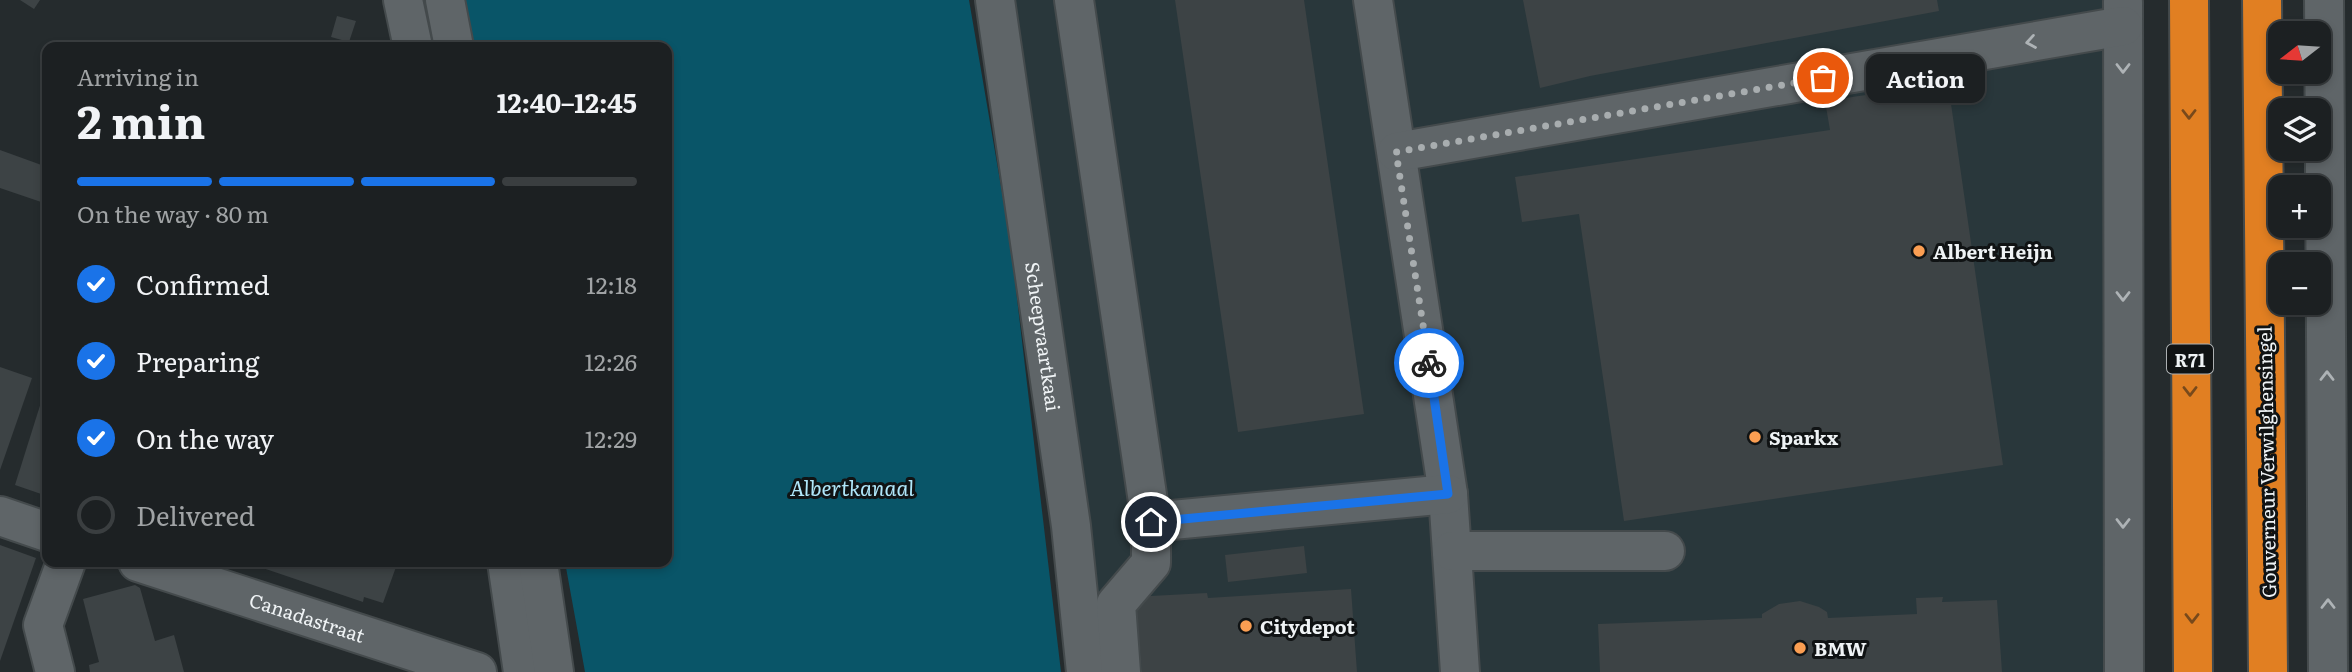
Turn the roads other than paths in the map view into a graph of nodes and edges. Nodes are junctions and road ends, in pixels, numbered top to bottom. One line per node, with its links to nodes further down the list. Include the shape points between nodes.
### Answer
1 (403, 0): 10 (street)
2 (445, 0): 11 (street)
3 (995, 0): 27 (street, Scheepvaartkaai, via 1071,526)
4 (1074, 0): 15 (street)
5 (1373, 0): 12 (street)
6 (2189, 0): 31 (highway, R71, one-way to 31)
7 (2262, 0): 32 (highway, Gouverneur Verwilghensingel)
8 (2325, 0): 33 (street, one-way to 8)
9 (2123, 13): 12 (street, one-way to 12, via 1609,115); 30 (street, one-way to 30)
10 (412, 42)
11 (453, 42)
12 (1396, 152): 13 (street)
13 (1448, 494): 15 (street); 17 (street)
14 (0, 516): 16 (street)
15 (1151, 522): 28 (street, via 1150,563 1116,604)
16 (42, 530)
17 (1452, 551): 18 (street); 29 (street)
18 (1665, 551)
19 (64, 567): 23 (street, via 43,625)
20 (153, 567): 24 (street, Canadastraat)
21 (508, 567): 25 (street)
22 (539, 567): 26 (street)
23 (55, 672)
24 (477, 672)
25 (523, 672)
26 (554, 672)
27 (1086, 672)
28 (1121, 672)
29 (1460, 672)
30 (2123, 672)
31 (2193, 672)
32 (2269, 672)
33 (2329, 672)

